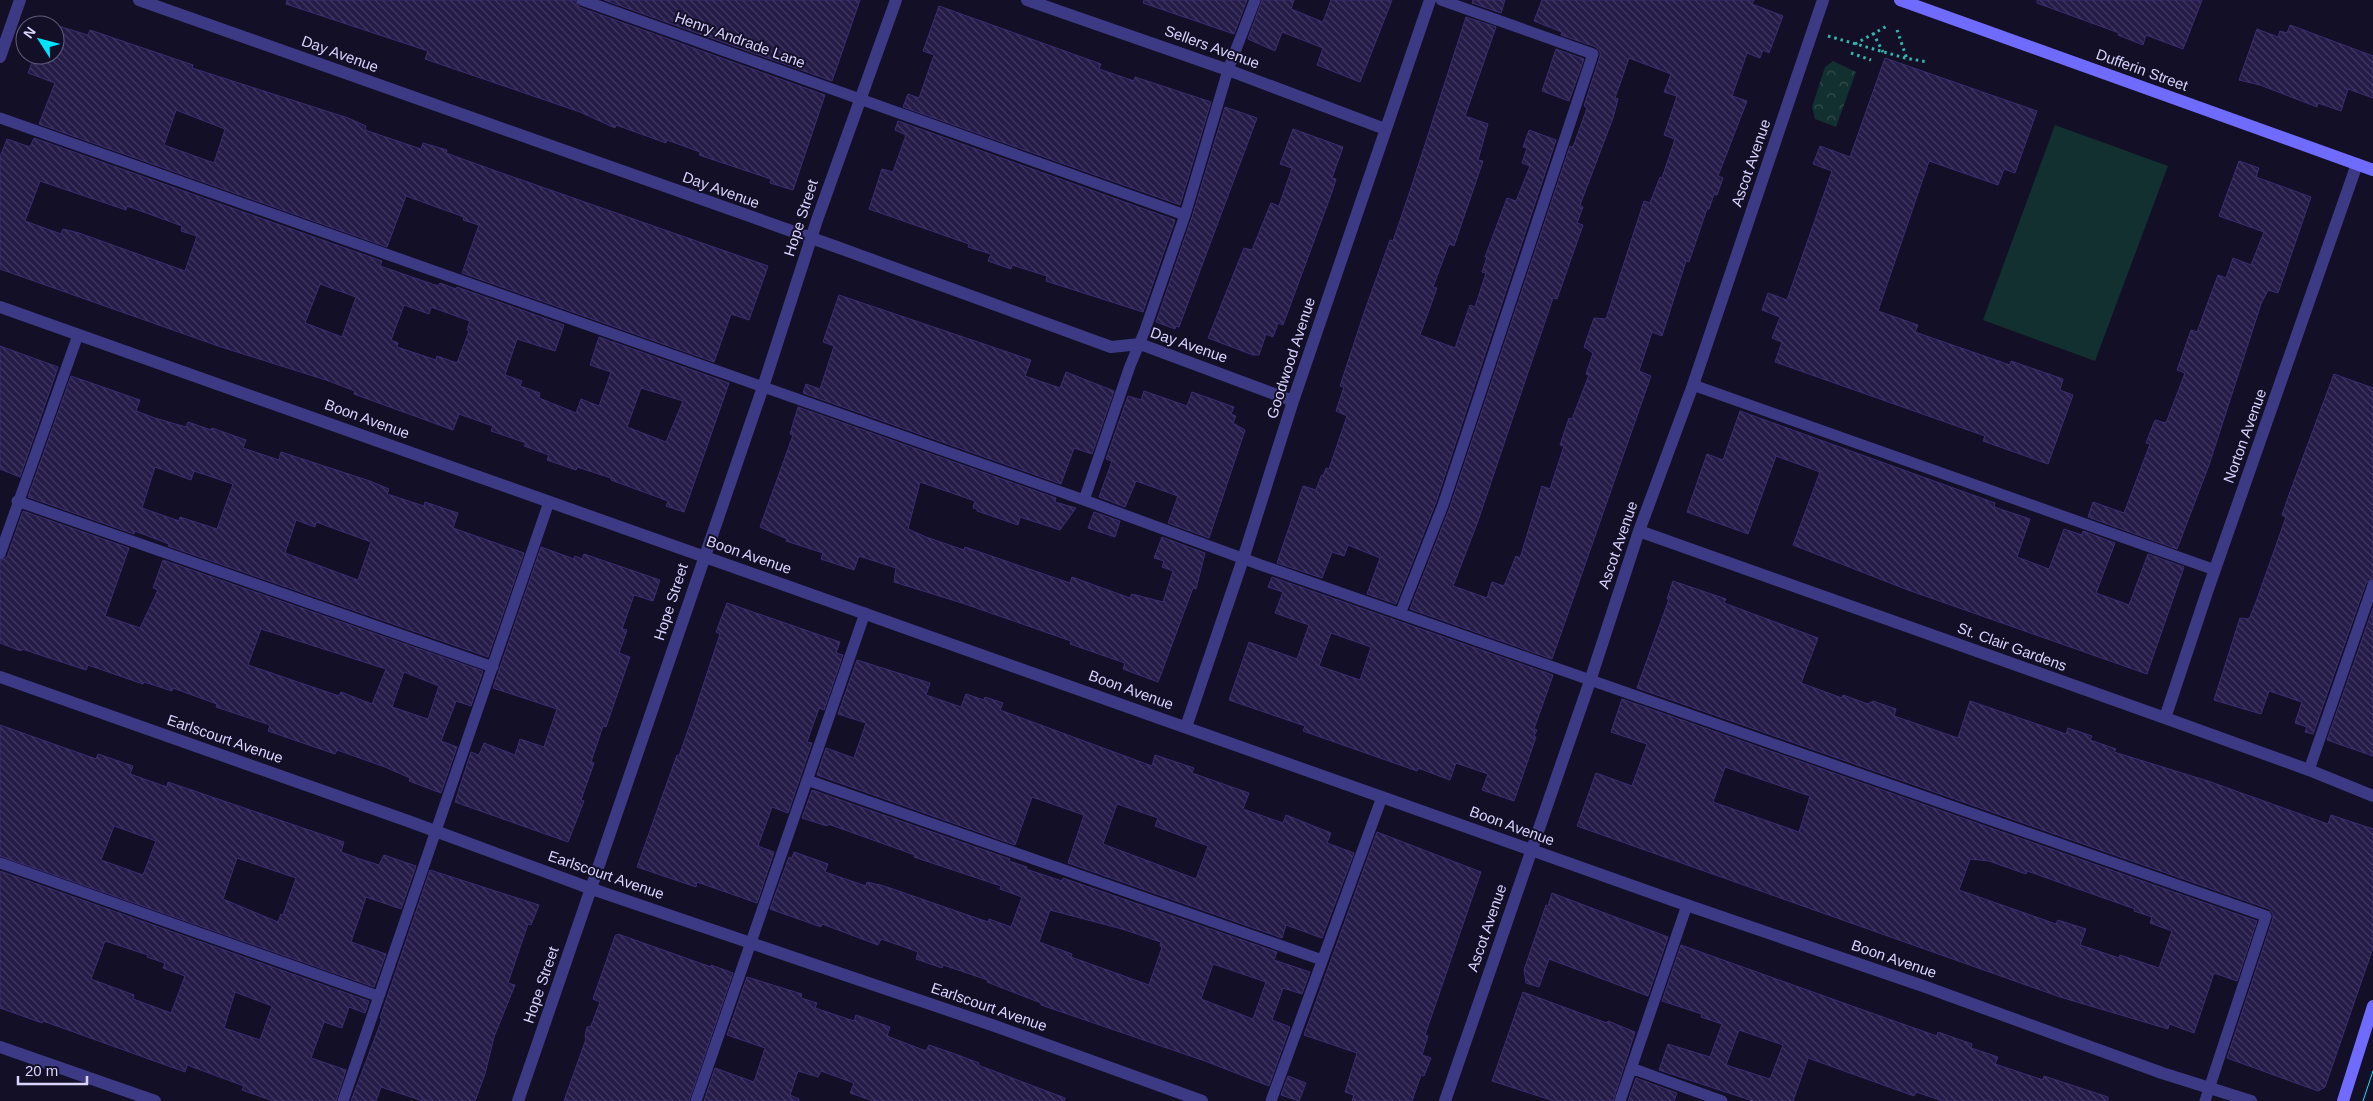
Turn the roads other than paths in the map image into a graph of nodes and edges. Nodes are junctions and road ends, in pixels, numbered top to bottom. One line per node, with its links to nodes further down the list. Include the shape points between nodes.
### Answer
1 (20, 0): 11 (street)
2 (139, 0): 19 (street, Day Avenue)
3 (582, 0): 13 (lane, Henry Andrade Lane)
4 (896, 0): 13 (street, Hope Street)
5 (1027, 0): 12 (street, Sellers Avenue)
6 (1255, 0): 12 (lane)
7 (1430, 0): 15 (street, Goodwood Avenue)
8 (1441, 0): 36 (lane, via 1593,54 1443,505)
9 (1823, 0): 23 (street, Ascot Avenue)
10 (1900, 0): 16 (main road, Dufferin Street)
11 (0, 56)
12 (1228, 70): 15 (street, Sellers Avenue); 18 (lane)
13 (859, 98): 18 (lane, Henry Andrade Lane); 19 (street, Hope Street)
14 (0, 118): 24 (lane)
15 (1385, 129): 25 (street, Goodwood Avenue)
16 (2357, 164): 17 (main road, Dufferin Street); 33 (street, Norton Avenue)
17 (2373, 170)
18 (1184, 215): 22 (lane)
19 (812, 238): 22 (street, Day Avenue, via 1111,347); 24 (street, Hope Street)
20 (0, 307): 21 (street, Boon Avenue)
21 (78, 335): 27 (lane); 28 (street, Boon Avenue)
22 (1140, 344): 25 (street, Day Avenue); 26 (lane)
23 (1693, 385): 29 (street, Ascot Avenue); 33 (lane)
24 (763, 387): 26 (lane); 31 (street, Hope Street)
25 (1293, 402): 32 (street, Goodwood Avenue)
26 (1084, 500): 32 (lane)
27 (17, 501): 30 (lane); 37 (lane)
28 (548, 502): 31 (street, Boon Avenue); 37 (lane)
29 (1639, 531): 39 (street, Ascot Avenue); 40 (street, St. Clair Gardens)
30 (0, 554)
31 (703, 556): 35 (street, Boon Avenue); 49 (street, Hope Street)
32 (1243, 559): 36 (lane); 41 (street, Goodwood Avenue)
33 (2215, 570): 40 (street, Norton Avenue)
34 (2373, 585): 42 (lane)
35 (865, 613): 41 (street, Boon Avenue); 43 (lane)
36 (1400, 614): 39 (lane)
37 (493, 667): 46 (lane)
38 (0, 677): 46 (street, Earlscourt Avenue)
39 (1590, 680): 47 (street, Ascot Avenue); 57 (lane, via 2266,916)
40 (2165, 718): 42 (street, St. Clair Gardens)
41 (1186, 727): 45 (street, Boon Avenue)
42 (2309, 770): 44 (street, St. Clair Gardens)
43 (807, 780): 51 (lane); 52 (lane)
44 (2373, 796)
45 (1382, 797): 47 (street, Boon Avenue); 52 (lane)
46 (435, 830): 49 (street, Earlscourt Avenue); 53 (lane)
47 (1531, 850): 50 (street, Boon Avenue); 64 (street, Ascot Avenue)
48 (0, 862): 53 (lane)
49 (592, 889): 51 (street, Earlscourt Avenue); 60 (street, Hope Street)
50 (1687, 905): 56 (lane); 57 (street, Boon Avenue)
51 (751, 942): 61 (lane); 62 (street, Earlscourt Avenue)
52 (1322, 960): 63 (lane)
53 (378, 996): 59 (lane)
54 (2373, 1006): 69 (main road)
55 (0, 1046): 58 (street)
56 (1631, 1068): 65 (lane); 66 (lane)
57 (2210, 1088): 67 (lane); 68 (street, Boon Avenue)
58 (155, 1101)
59 (343, 1101)
60 (518, 1101)
61 (696, 1101)
62 (1202, 1101)
63 (1271, 1101)
64 (1445, 1101)
65 (1620, 1101)
66 (1722, 1101)
67 (2205, 1101)
68 (2251, 1101)
69 (2343, 1101)

